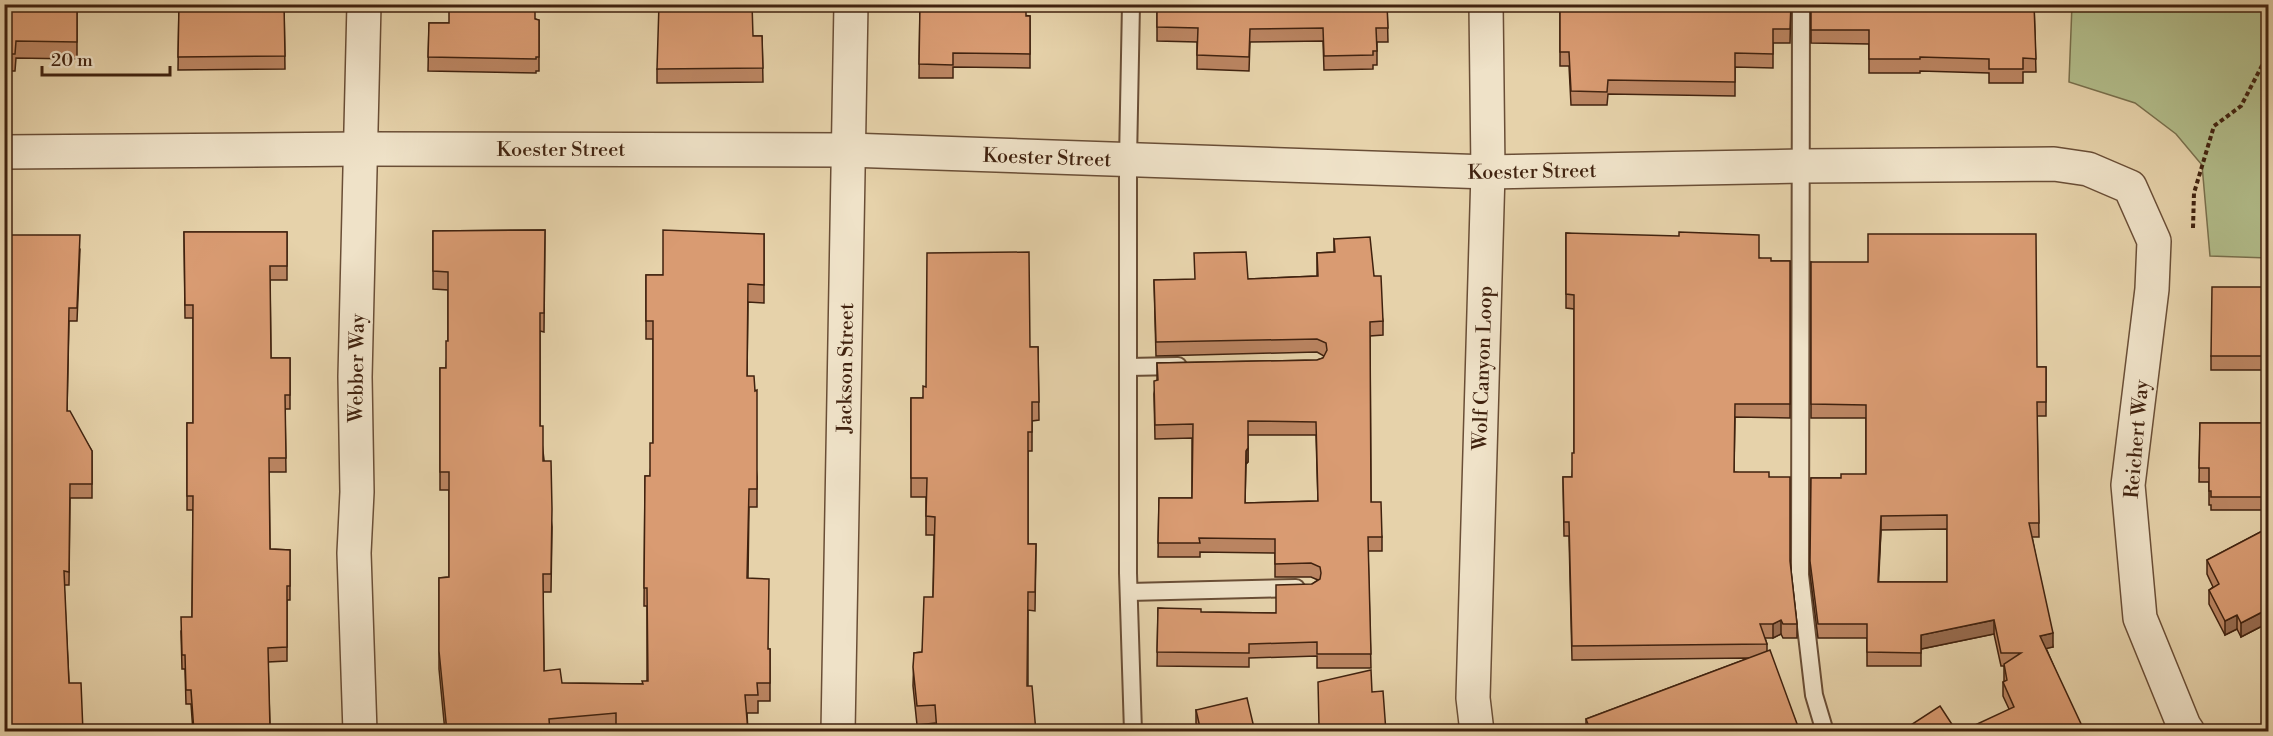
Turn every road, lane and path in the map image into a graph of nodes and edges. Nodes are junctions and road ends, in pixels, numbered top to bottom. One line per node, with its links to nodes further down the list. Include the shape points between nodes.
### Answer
1 (364, 4): 7 (street, Webber Way)
2 (851, 4): 8 (street, Jackson Street)
3 (1131, 4): 10 (lane)
4 (1486, 4): 13 (street, Wolf Canyon Loop)
5 (1801, 4): 11 (lane)
6 (2268, 54): 14 (path, via 2241,106 2214,126 2194,193)
7 (361, 149): 8 (street, Koester Street); 9 (street, Koester Street); 19 (street, Webber Way, via 354,553)
8 (848, 150): 10 (street, Koester Street); 20 (street, Jackson Street)
9 (4, 152)
10 (1128, 160): 13 (street, Koester Street); 16 (lane)
11 (1801, 166): 12 (street, Koester Street, via 2054,164); 13 (street, Koester Street); 23 (lane, via 1800,574 1814,695)
12 (2088, 169): 24 (street, Reichert Way, via 2130,187 2154,242 2152,289 2128,485 2140,618)
13 (1488, 172): 22 (street, Wolf Canyon Loop, via 1473,698)
14 (2192, 239)
15 (1199, 365): 16 (lane)
16 (1128, 367): 18 (lane)
17 (1311, 587): 18 (lane)
18 (1129, 592): 21 (lane)
19 (360, 732)
20 (838, 732)
21 (1133, 732)
22 (1477, 732)
23 (1825, 732)
24 (2188, 732)

